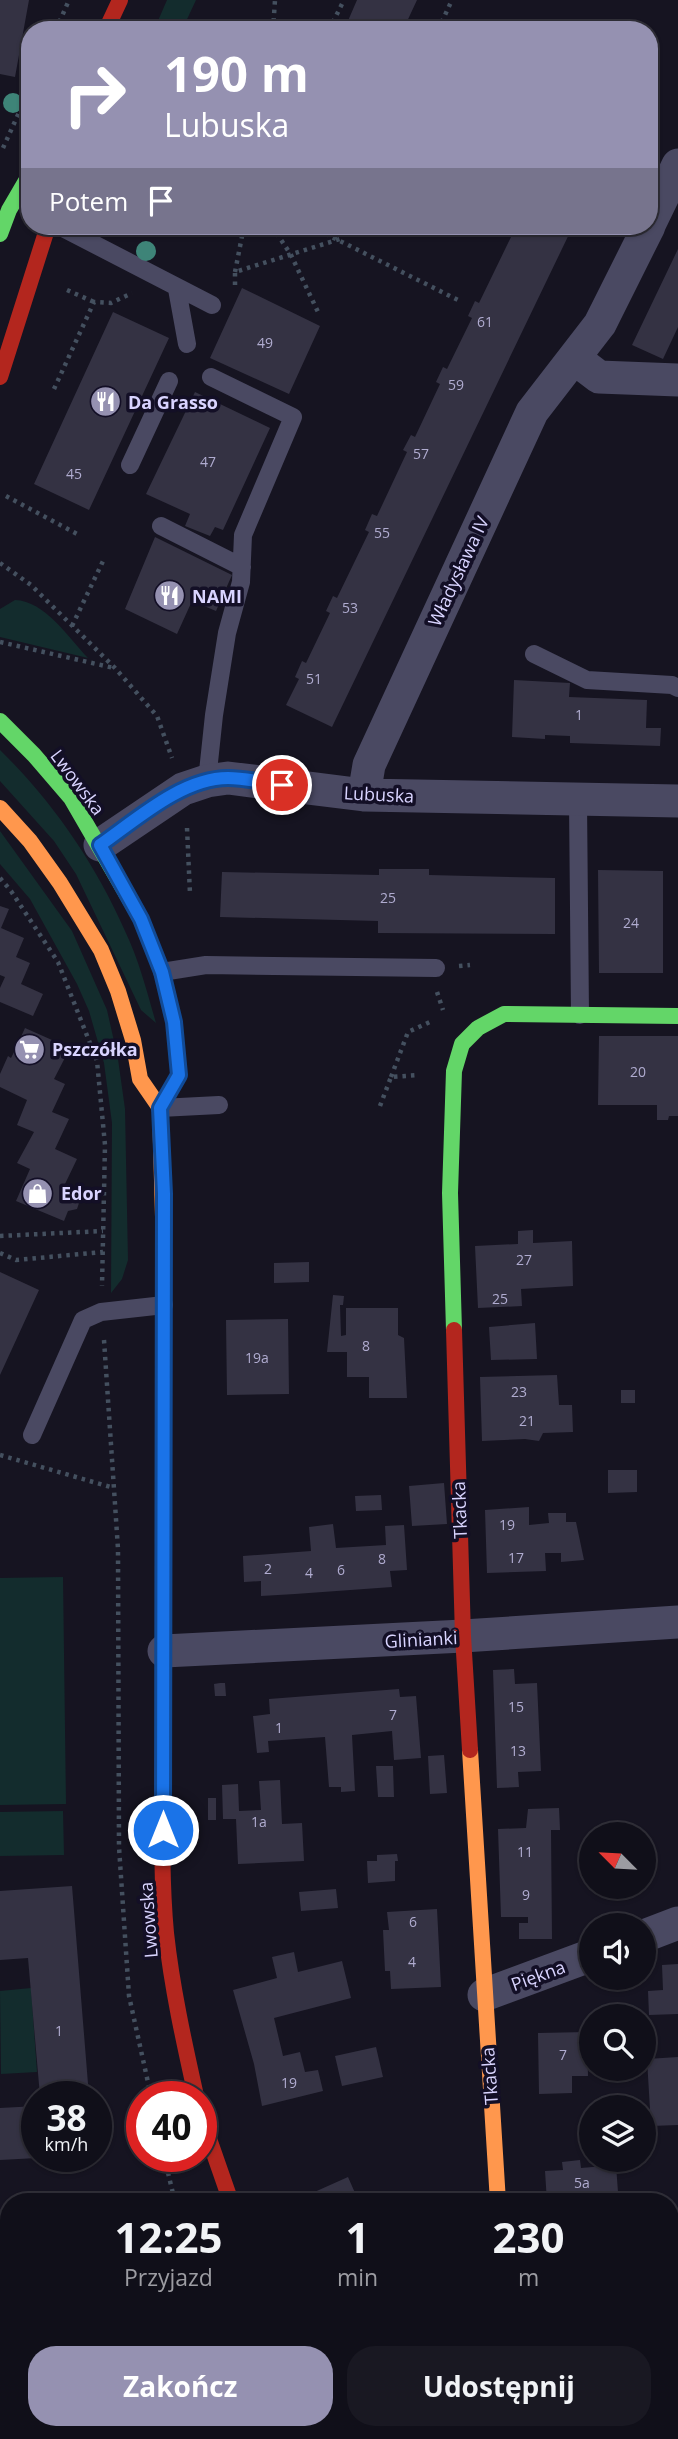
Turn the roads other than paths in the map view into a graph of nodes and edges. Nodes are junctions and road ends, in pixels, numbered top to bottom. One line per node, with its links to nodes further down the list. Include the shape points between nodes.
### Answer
1 (120, 0): 2 (street)
2 (110, 21)
3 (678, 165): 5 (street, Władysława IV)
4 (21, 189): 6 (street)
5 (658, 206)
6 (9, 210): 7 (lane); 8 (street)
7 (21, 213)
8 (0, 234)
9 (45, 235): 16 (street)
10 (76, 235): 12 (lane)
11 (644, 235): 15 (street, Władysława IV, via 604,316)
12 (177, 289): 13 (lane); 14 (lane)
13 (212, 305)
14 (187, 344)
15 (574, 358): 18 (street, via 599,377); 27 (street, Władysława IV, via 532,411 369,765)
16 (0, 377)
17 (211, 377): 22 (lane, via 293,418 243,535)
18 (678, 380)
19 (169, 381): 20 (lane)
20 (130, 465)
21 (161, 526): 22 (lane)
22 (242, 566): 26 (lane)
23 (534, 654): 24 (lane, via 587,680)
24 (678, 688)
25 (0, 721): 31 (street, Lwowska, via 71,798)
26 (195, 785): 27 (street, Lubuska, via 228,778); 31 (street)
27 (364, 795): 28 (street, Lubuska)
28 (578, 801): 29 (street, Lubuska); 34 (lane)
29 (678, 801)
30 (0, 808): 37 (street, via 30,841 102,950 133,1040 140,1079)
31 (100, 845): 33 (street, Lwowska, via 141,919)
32 (436, 968): 33 (lane, via 206,965)
33 (162, 972): 37 (street, Lwowska, via 174,1022 179,1075)
34 (580, 1015): 35 (street, Tkacka); 41 (street, Tkacka, via 503,1014 462,1044 454,1071 450,1194)
35 (678, 1017)
36 (219, 1105): 37 (lane)
37 (160, 1108): 38 (street, Lwowska)
38 (164, 1305): 39 (lane, via 102,1312 83,1320); 42 (street, Lwowska)
39 (32, 1435)
40 (678, 1622): 41 (street, Glinianki)
41 (463, 1636): 42 (street, Glinianki); 46 (street, Tkacka)
42 (163, 1651): 47 (street, Lwowska, via 166,1931 174,1997)
43 (678, 1923): 44 (street)
44 (656, 1931)
45 (579, 1960): 46 (street, Piękna)
46 (484, 1996): 50 (street, Tkacka)
47 (193, 2081)
48 (217, 2162): 49 (street)
49 (228, 2193)
50 (497, 2193)

